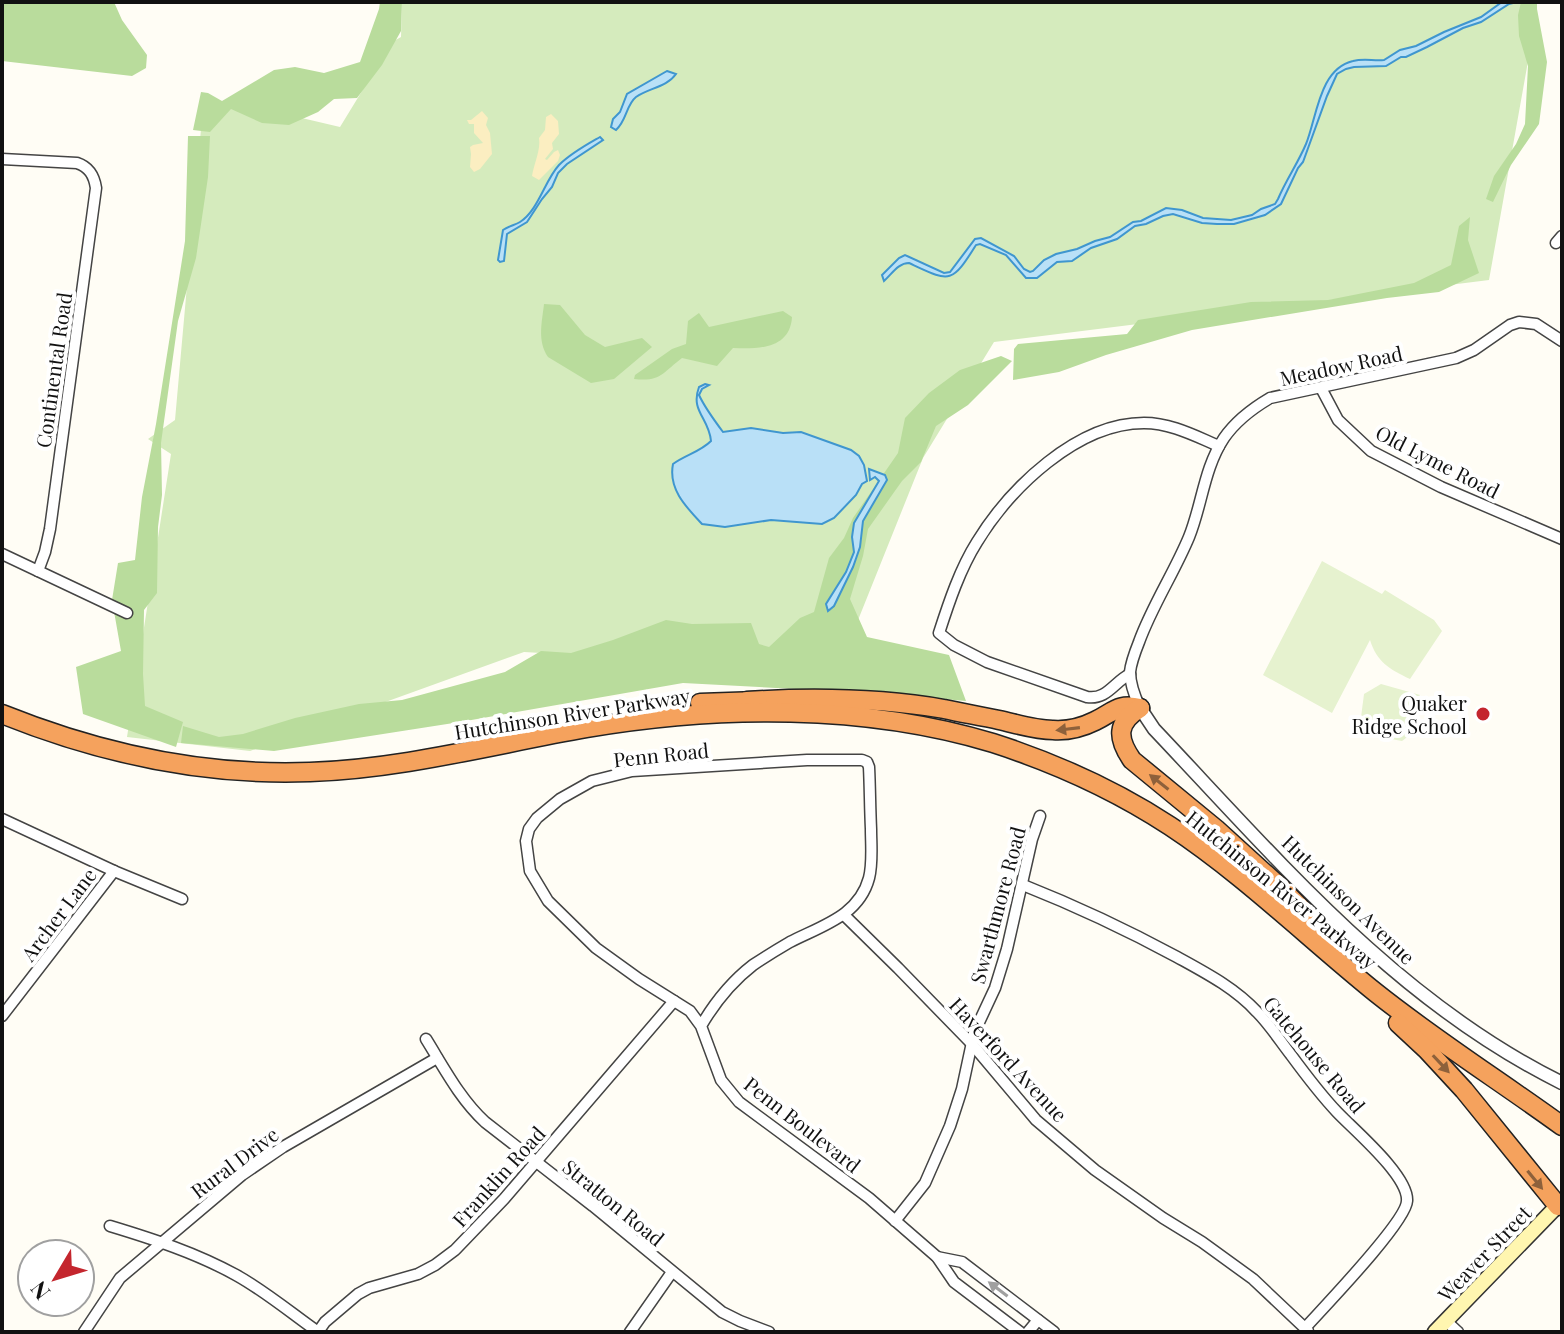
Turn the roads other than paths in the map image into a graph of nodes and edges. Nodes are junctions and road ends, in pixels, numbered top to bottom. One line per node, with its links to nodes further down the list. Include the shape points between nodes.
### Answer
1 (2, 159): 7 (street, Continental Road, via 77,163 91,173 96,188 50,529)
2 (1562, 341): 3 (street, Meadow Road, via 1536,324 1519,322 1456,358)
3 (1321, 388): 4 (street, Meadow Road, via 1270,398 1240,420); 5 (street, Old Lyme Road, via 1338,420 1371,451)
4 (1219, 446): 9 (street, Meadow Road, via 1189,536 1141,635); 9 (street, via 1164,425 1118,425 1041,467 976,543 939,633 987,662 1087,697 1104,695)
5 (1562, 539)
6 (2, 554): 7 (street)
7 (38, 571): 8 (street)
8 (127, 613)
9 (1130, 674): 12 (street)
10 (2, 701): 11 (highway, Hutchinson River Parkway, via 80,729 166,750 297,761 377,755 596,714)
11 (743, 701): 12 (highway, one-way to 11, via 1119,707 1085,726 1057,730 913,705); 21 (highway, Hutchinson River Parkway, via 827,703 918,714 1058,754 1178,817)
12 (1140, 708): 21 (highway, one-way to 12, via 1227,839 1132,760 1121,727); 28 (street, Hutchinson Avenue, via 1300,884 1368,949 1475,1031)
13 (2, 714): 20 (highway, Hutchinson River Parkway, via 140,756 206,768 274,772 374,767 691,715 824,715 926,727 1022,753 1113,793 1199,846)
14 (1040, 816): 17 (street, Swarthmore Road)
15 (2, 819): 16 (street)
16 (114, 871): 18 (street); 23 (street, Archer Lane)
17 (1023, 885): 26 (street, Swarthmore Road, via 995,988); 40 (street, Gatehouse Road, via 1142,938 1235,992 1258,1012 1336,1111 1401,1182 1408,1198 1405,1211)
18 (182, 899)
19 (844, 915): 22 (street, Penn Road, via 869,877 867,762 807,760 632,771 592,781 560,799 529,829 530,871 567,922); 24 (street, via 753,966 724,992); 26 (street, Haverford Avenue)
20 (1303, 933): 30 (highway, Hutchinson River Parkway, via 1406,1016); 32 (highway, one-way to 32, via 1447,1070)
21 (1340, 948): 29 (highway, Hutchinson River Parkway, via 1415,1009)
22 (674, 1001): 24 (street, Penn Boulevard); 31 (street, Franklin Road)
23 (2, 1016)
24 (701, 1026): 33 (street, Penn Boulevard, via 721,1080 739,1102)
25 (426, 1039): 27 (street, Stratton Road)
26 (972, 1044): 33 (street, Swarthmore Road, via 962,1089 932,1168); 40 (street, Haverford Avenue, via 1036,1120 1095,1170 1253,1279)
27 (437, 1058): 31 (street, Stratton Road, via 473,1111); 35 (street, Rural Drive, via 283,1147)
28 (1562, 1083)
29 (1562, 1112)
30 (1562, 1126)
31 (536, 1162): 37 (street, Stratton Road); 42 (street, Franklin Road, via 455,1250 418,1274 358,1294)
32 (1560, 1204): 39 (main road, Weaver Street)
33 (895, 1221): 36 (street, Penn Boulevard)
34 (110, 1226): 35 (street)
35 (161, 1242): 41 (street, Rural Drive, via 120,1278); 42 (street, via 238,1276)
36 (937, 1257): 38 (street, Penn Boulevard, one-way to 36, via 962,1262); 45 (street, Penn Boulevard, via 954,1282)
37 (672, 1272): 43 (street); 44 (street, Stratton Road, via 722,1312)
38 (1038, 1320): 46 (street); 47 (street, Penn Boulevard)
39 (1440, 1326): 48 (street)
40 (1307, 1330)
41 (84, 1332)
42 (318, 1332)
43 (630, 1332)
44 (769, 1332)
45 (1020, 1332)
46 (1028, 1332)
47 (1054, 1332)
48 (1458, 1332)

